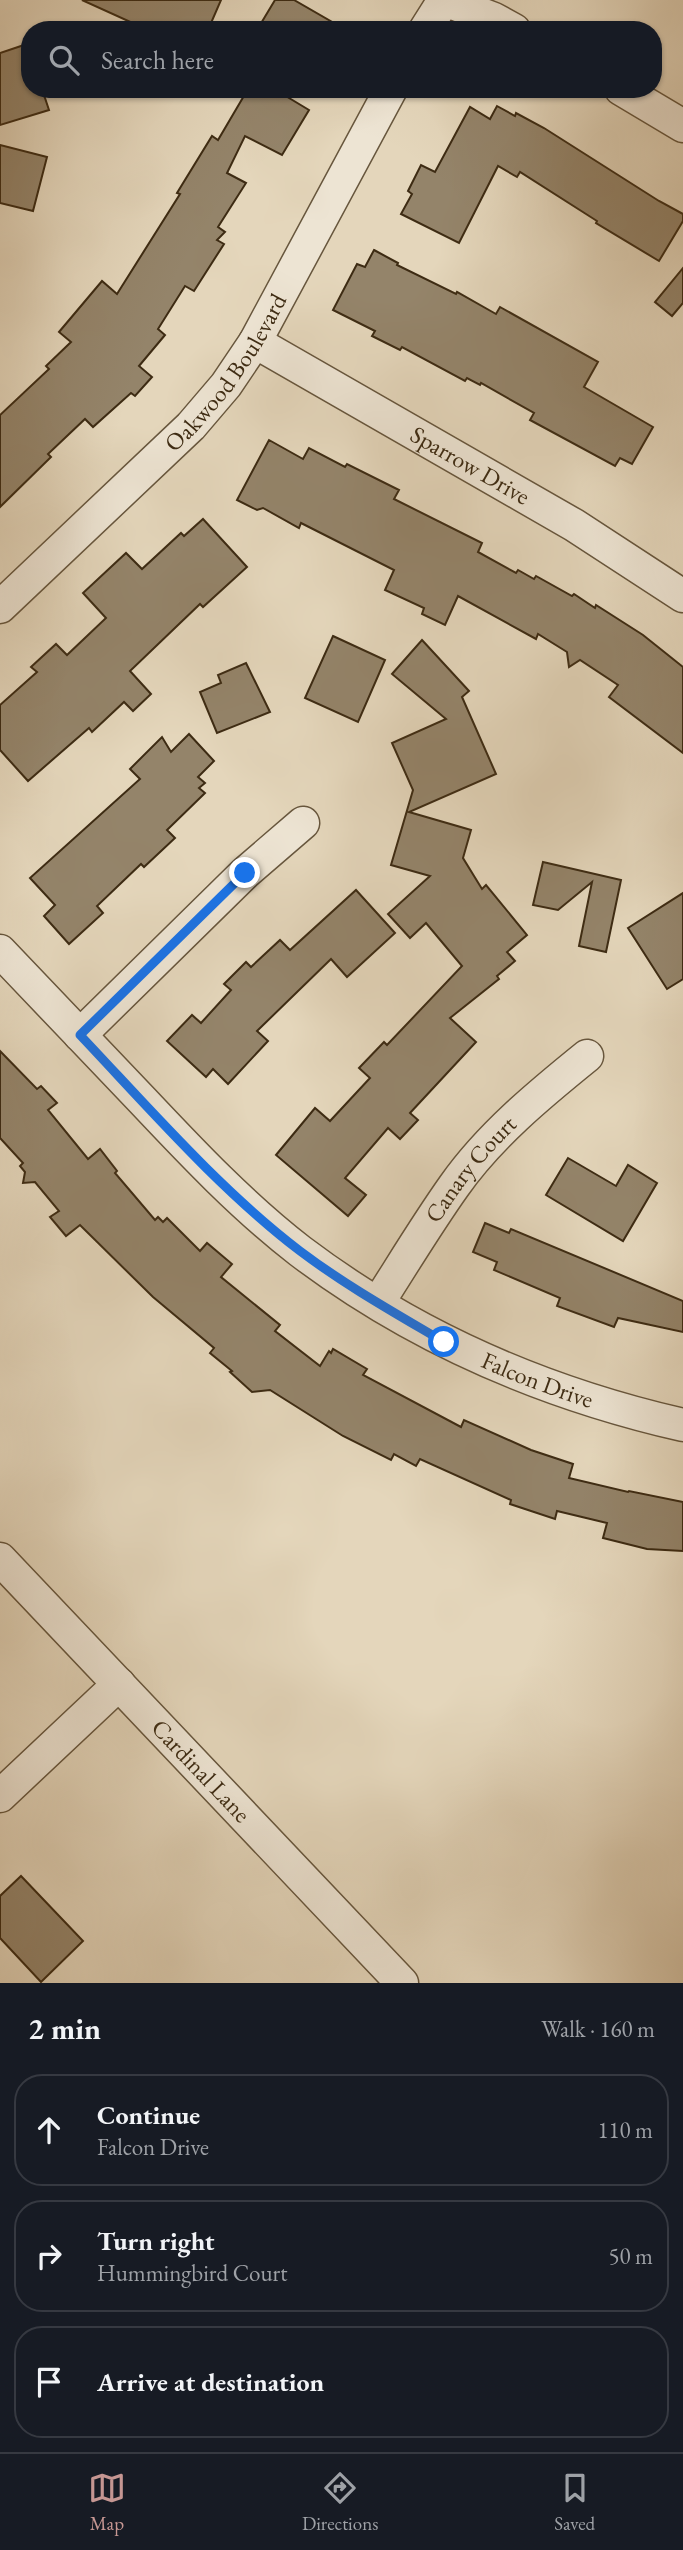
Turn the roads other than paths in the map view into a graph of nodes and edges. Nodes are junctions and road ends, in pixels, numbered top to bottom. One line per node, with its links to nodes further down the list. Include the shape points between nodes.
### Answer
1 (445, 0): 2 (street); 3 (street)
2 (431, 21)
3 (498, 21)
4 (386, 98): 7 (street, Oakwood Boulevard)
5 (636, 98): 6 (street)
6 (683, 126)
7 (255, 342): 8 (street, Sparrow Drive, via 574,525); 9 (street, Oakwood Boulevard, via 191,426)
8 (683, 596)
9 (0, 607)
10 (303, 823): 12 (street, via 245,873)
11 (0, 951): 12 (street, Falcon Drive)
12 (80, 1035): 14 (street, Falcon Drive, via 192,1154 263,1219 317,1263)
13 (587, 1056): 14 (street, Canary Court, via 546,1089 455,1184)
14 (378, 1303): 15 (street, Falcon Drive, via 486,1362 621,1411)
15 (683, 1425)
16 (0, 1559): 17 (street, Cardinal Lane)
17 (119, 1685): 18 (street); 19 (street, Cardinal Lane)
18 (0, 1796)
19 (402, 1983)

